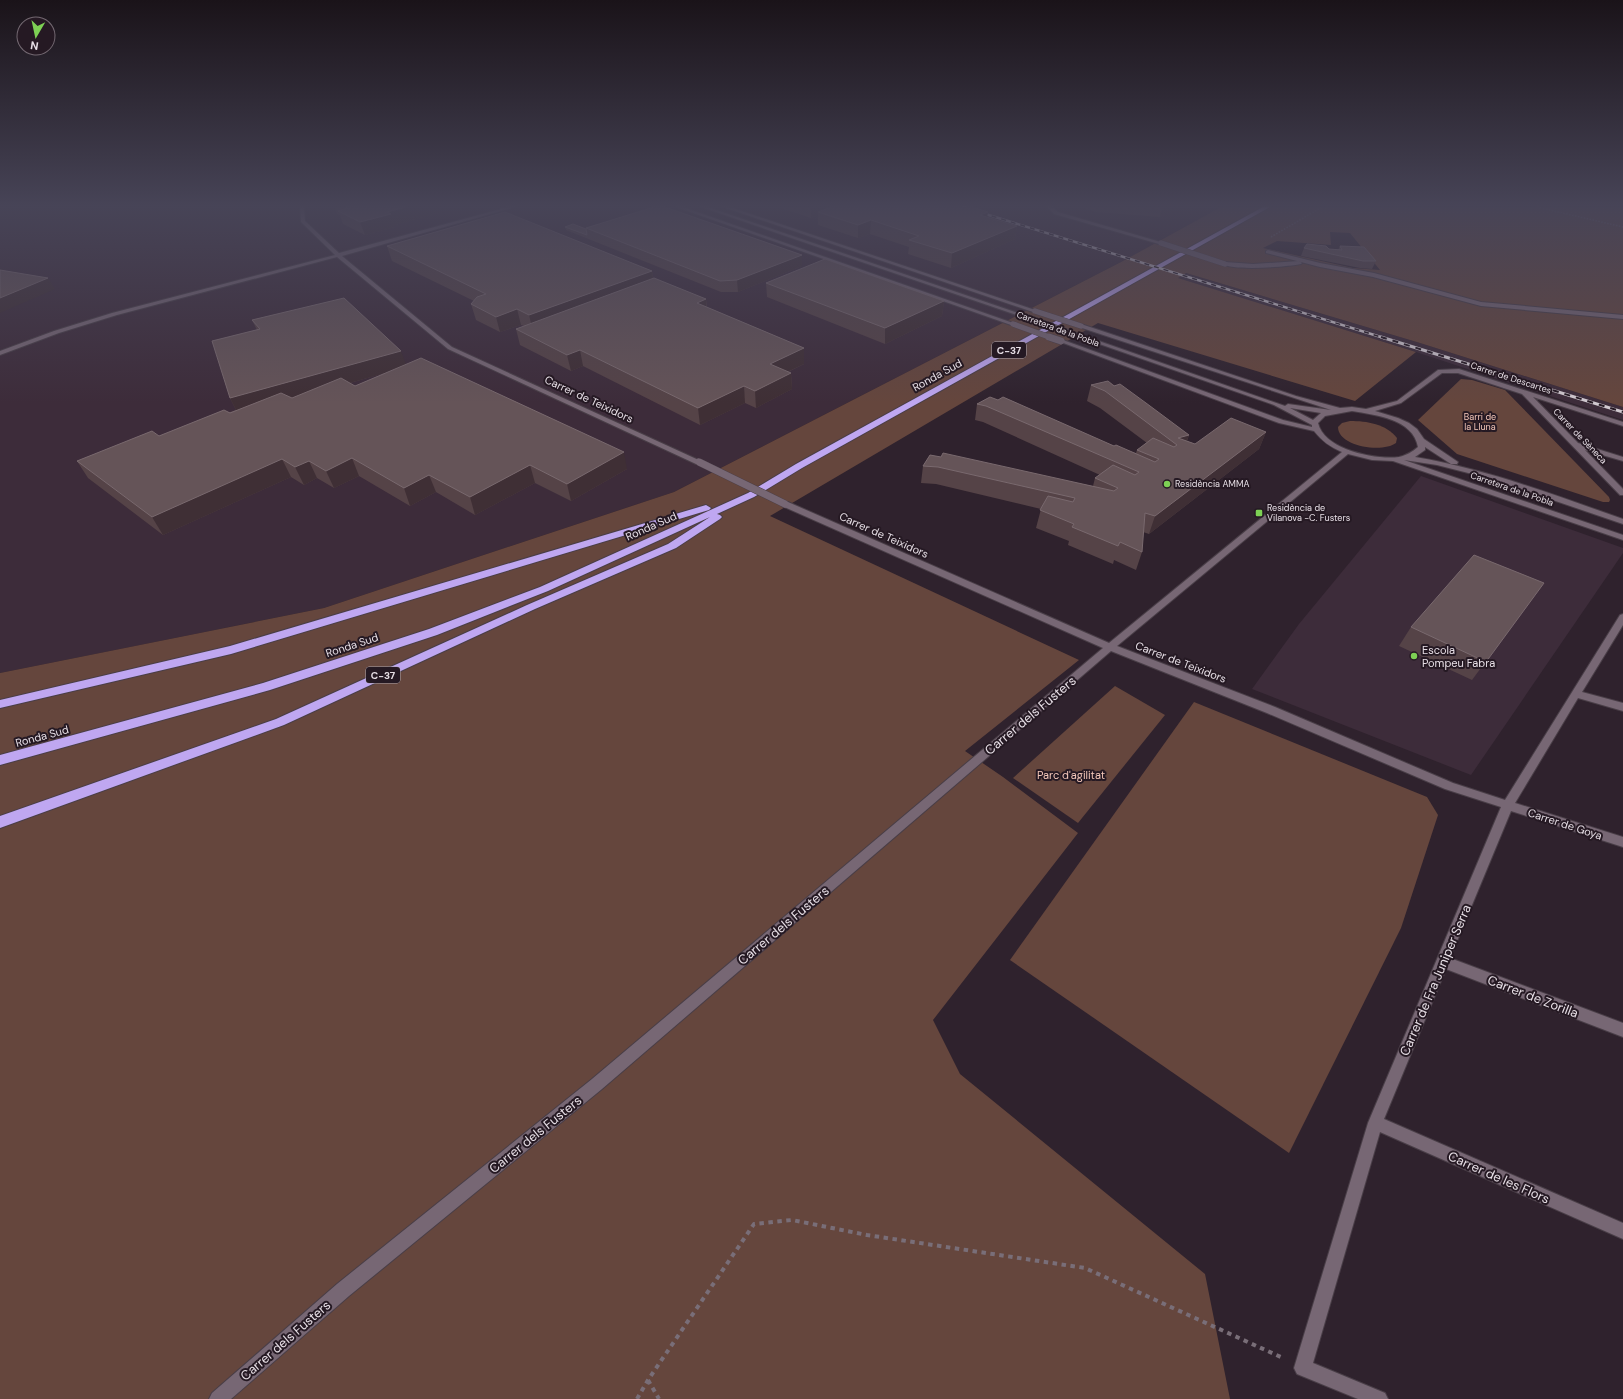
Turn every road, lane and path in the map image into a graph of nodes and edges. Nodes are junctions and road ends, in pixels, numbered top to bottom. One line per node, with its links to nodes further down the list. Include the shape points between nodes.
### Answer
1 (276, 272): 9 (street, via 141,307 27,342)
2 (359, 272): 30 (street, Carrer de Teixidors, bridge, via 450,348 785,504)
3 (865, 272): 17 (street, Carretera de la Pobla, bridge, via 1281,422)
4 (895, 272): 11 (street, Carretera de la Pobla, bridge)
5 (920, 272): 12 (street, Carretera de la Pobla, bridge)
6 (1149, 272): 26 (highway, Ronda Sud / C-37)
7 (1360, 272): 8 (street, via 1481,304)
8 (1623, 317)
9 (0, 353)
10 (1524, 392): 14 (street, Carrer de Descartes, via 1459,371 1440,372); 16 (street, Carrer de Descartes); 19 (street, Carrer de Sèneca)
11 (1276, 404): 15 (street, Carretera de la Pobla); 17 (street, Carretera de la Pobla)
12 (1338, 410): 13 (street); 15 (street, Carretera de la Pobla)
13 (1368, 411): 14 (street, Carretera de la Pobla); 14 (street, Carrer de Descartes)
14 (1399, 411): 18 (street, Carretera de la Pobla)
15 (1326, 412): 17 (street, via 1318,417)
16 (1623, 424)
17 (1316, 427): 20 (street, via 1323,438)
18 (1422, 441): 21 (street, via 1422,448 1417,454); 24 (street, Carretera de la Pobla)
19 (1576, 444): 23 (street); 25 (street, Carrer de Sèneca)
20 (1347, 451): 22 (street, via 1368,457); 30 (street, Carrer dels Fusters)
21 (1407, 458): 22 (street, Carretera de la Pobla); 24 (street, Carretera de la Pobla)
22 (1394, 459): 28 (street, Carretera de la Pobla)
23 (1623, 459)
24 (1468, 469): 27 (street, Carretera de la Pobla)
25 (1623, 493)
26 (751, 495): 32 (highway, C-37, via 231,650); 34 (highway, Ronda Sud / C-37, via 544,589 433,632 266,687); 36 (highway, C-37, via 672,546 530,607 280,722)
27 (1623, 522)
28 (1623, 538)
29 (1623, 617): 31 (street, Carrer de Fra Juniper Serra)
30 (1110, 647): 35 (street, Carrer de Teixidors, via 1271,710 1449,786); 44 (street, Carrer dels Fusters, via 597,1084 343,1290)
31 (1576, 694): 33 (street); 35 (street, Carrer de Fra Juniper Serra)
32 (0, 704)
33 (1623, 708)
34 (0, 760)
35 (1508, 805): 37 (street, Carrer de Goya); 38 (street, Carrer de Fra Juniper Serra)
36 (0, 822)
37 (1623, 842)
38 (1442, 961): 39 (street, Carrer de Zorilla); 40 (street, Carrer de Fra Juniper Serra)
39 (1623, 1030)
40 (1375, 1123): 41 (street, Carrer de les Flors); 42 (street, Carrer de Fra Juniper Serra)
41 (1623, 1232)
42 (1303, 1368): 43 (path, via 1085,1268 867,1235 792,1220 754,1224); 47 (street)
43 (648, 1380): 45 (path); 46 (path)
44 (218, 1399)
45 (637, 1399)
46 (659, 1399)
47 (1379, 1399)

